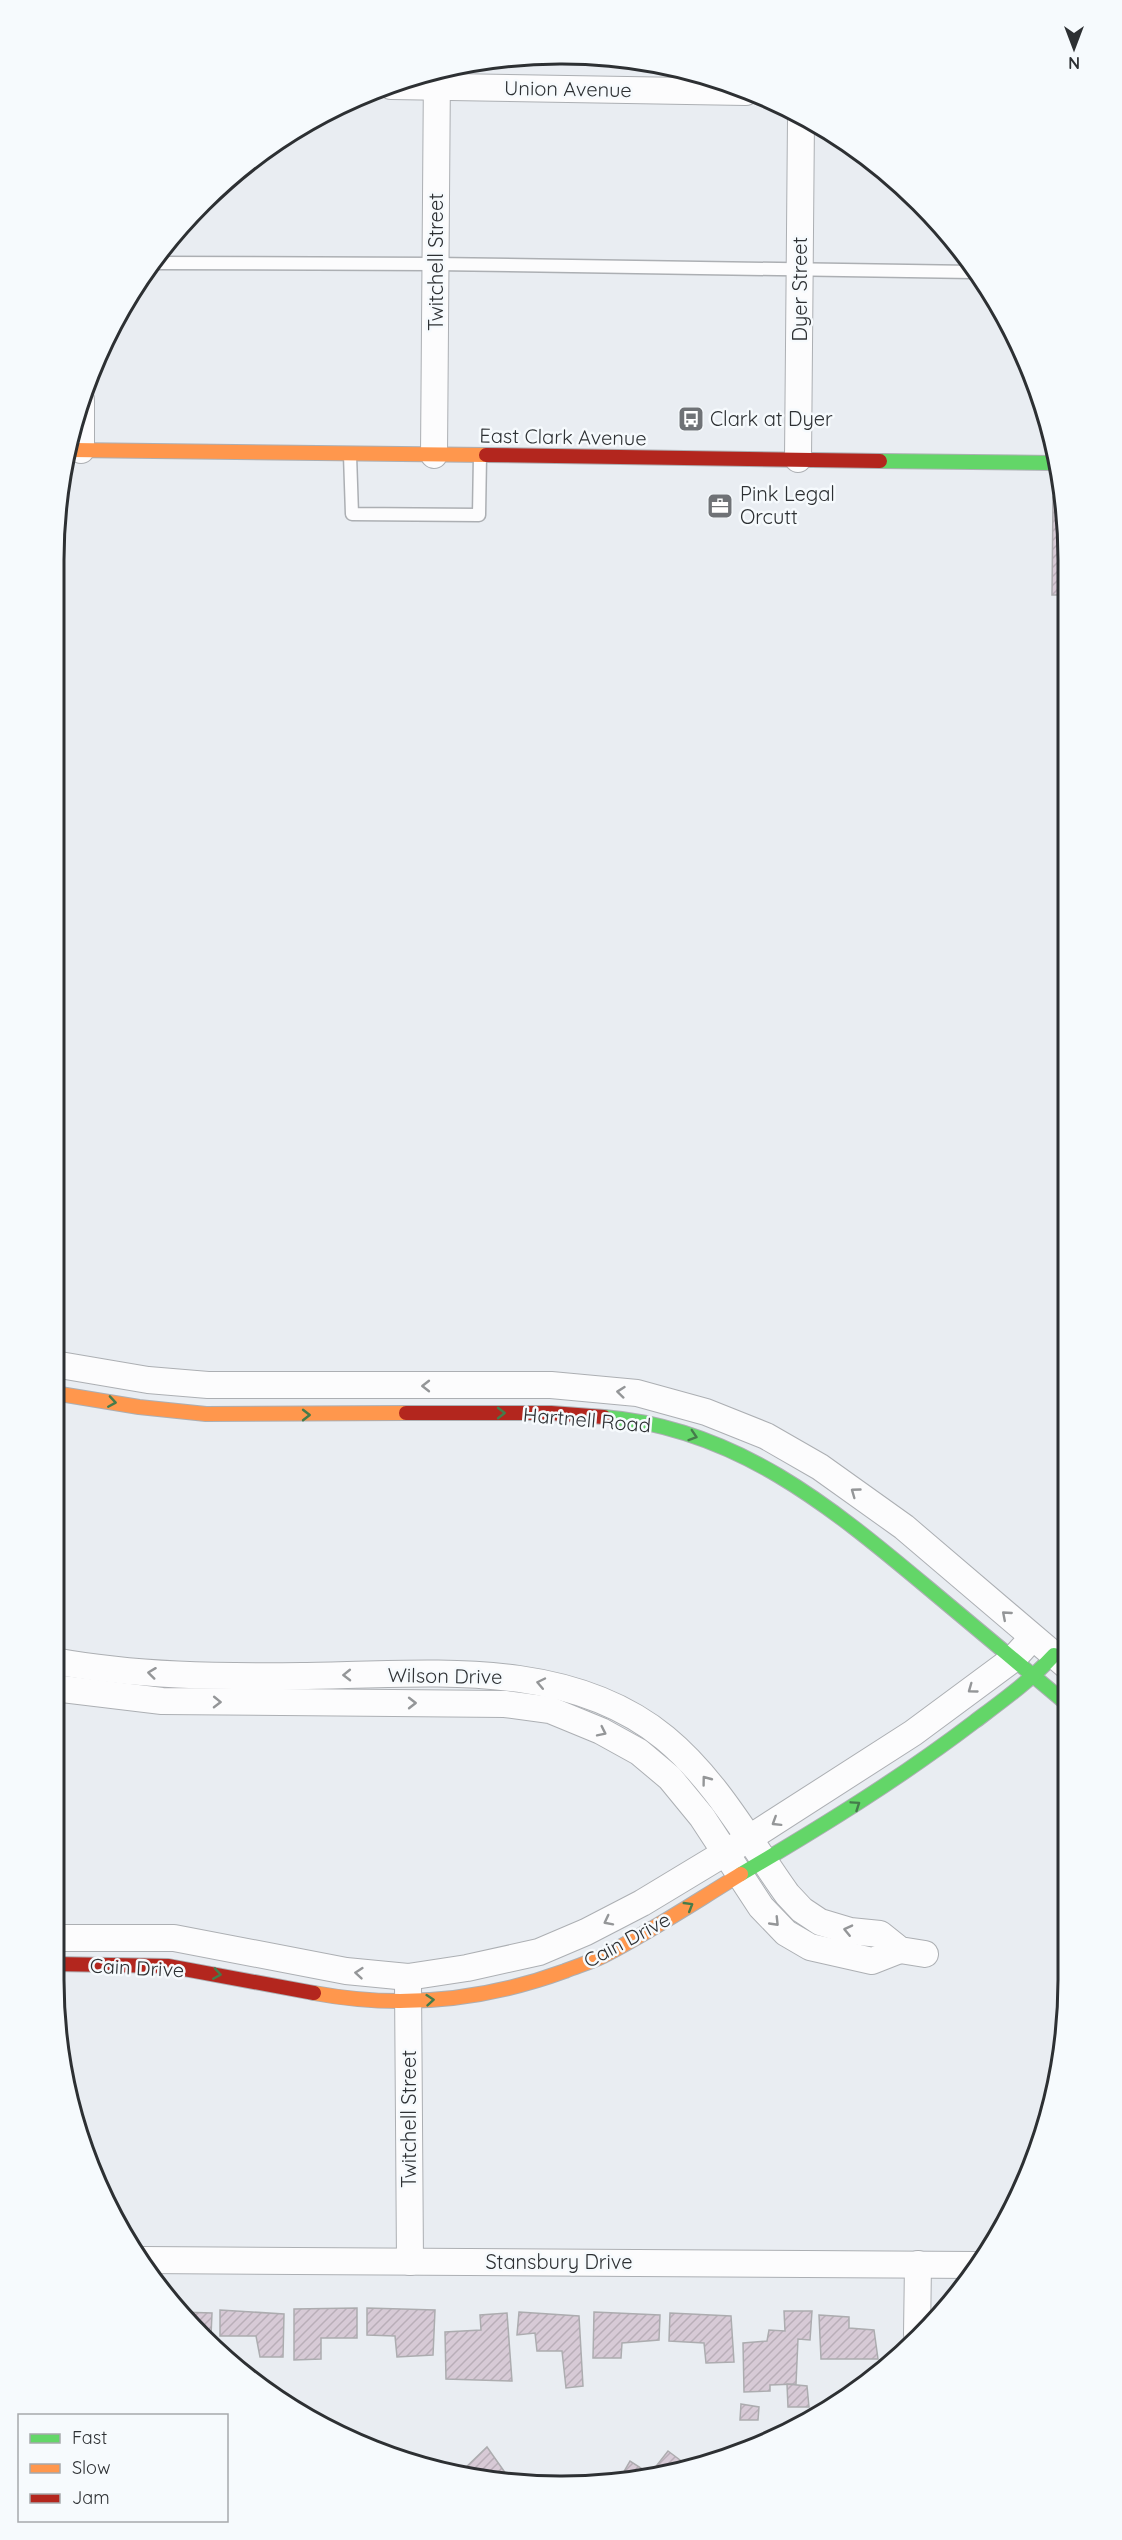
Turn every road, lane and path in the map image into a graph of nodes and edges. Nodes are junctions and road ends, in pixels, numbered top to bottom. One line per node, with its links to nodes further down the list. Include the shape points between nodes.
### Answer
1 (444, 78): 3 (street, Union Avenue)
2 (437, 80): 6 (street, Twitchell Street)
3 (721, 91)
4 (801, 127): 7 (street, Dyer Street)
5 (164, 263): 6 (lane)
6 (435, 264): 7 (lane); 11 (street, Twitchell Street)
7 (800, 270): 8 (lane); 13 (street, Dyer Street)
8 (964, 272)
9 (77, 450): 10 (street, East Clark Avenue)
10 (350, 453): 11 (street, East Clark Avenue); 12 (lane, via 352,514 479,515)
11 (434, 454): 12 (street, East Clark Avenue)
12 (480, 455): 13 (street, East Clark Avenue)
13 (798, 459): 14 (street, East Clark Avenue)
14 (1048, 463)
15 (64, 1366): 17 (street, Hartnell Road, via 148,1380)
16 (552, 1385): 17 (street, Hartnell Road, one-way to 17); 19 (street); 21 (street, Hartnell Road, one-way to 16, via 904,1527 820,1467 766,1436 706,1412 637,1393)
17 (282, 1387): 20 (street)
18 (64, 1395): 20 (street, Hartnell Road, one-way to 20, via 206,1414)
19 (552, 1413): 20 (street, Hartnell Road, one-way to 19); 22 (street, Hartnell Road, one-way to 22, via 639,1420 697,1437 756,1462 806,1491)
20 (281, 1415)
21 (1032, 1638): 22 (street, Cain Drive); 23 (street, Hartnell Road)
22 (1013, 1659): 27 (street, Hartnell Road); 31 (street, Cain Drive, one-way to 31, via 913,1733)
23 (1058, 1659)
24 (64, 1661): 26 (street, Wilson Drive, one-way to 24, via 162,1674)
25 (1058, 1662): 27 (street, Cain Drive)
26 (295, 1676): 30 (street); 31 (street, Wilson Drive, one-way to 26, via 700,1772 664,1737 621,1710 574,1690 514,1677 456,1674)
27 (1034, 1676): 29 (street, Hartnell Road); 33 (street, Cain Drive, one-way to 27, via 929,1756)
28 (64, 1689): 30 (street, Wilson Drive, one-way to 30, via 162,1701)
29 (1058, 1696)
30 (297, 1703): 32 (street, Wilson Drive, one-way to 32, via 505,1704 550,1710 639,1752 670,1778 702,1817)
31 (748, 1839): 32 (street, Cain Drive); 33 (street, Wilson Drive)
32 (725, 1854): 34 (street, Wilson Drive); 37 (street, Cain Drive, one-way to 37, via 642,1904 539,1952)
33 (764, 1862): 34 (street, Cain Drive); 34 (street, Wilson Drive, one-way to 33, via 761,1907 786,1933 810,1947 872,1961 912,1952 880,1934 820,1922 787,1894)
34 (740, 1875): 38 (street, Cain Drive, one-way to 34, via 477,1996 542,1979 602,1957)
35 (64, 1938): 37 (street, Cain Drive, one-way to 35, via 346,1971 174,1938)
36 (64, 1964): 38 (street, Cain Drive, one-way to 38, via 168,1966 345,1999)
37 (408, 1977): 38 (street, Twitchell Street)
38 (408, 2002): 40 (street, Twitchell Street)
39 (152, 2260): 40 (street, Stansbury Drive)
40 (410, 2262): 41 (street, Stansbury Drive)
41 (918, 2264): 42 (street, Stansbury Drive); 43 (street)
42 (967, 2265)
43 (917, 2324)

